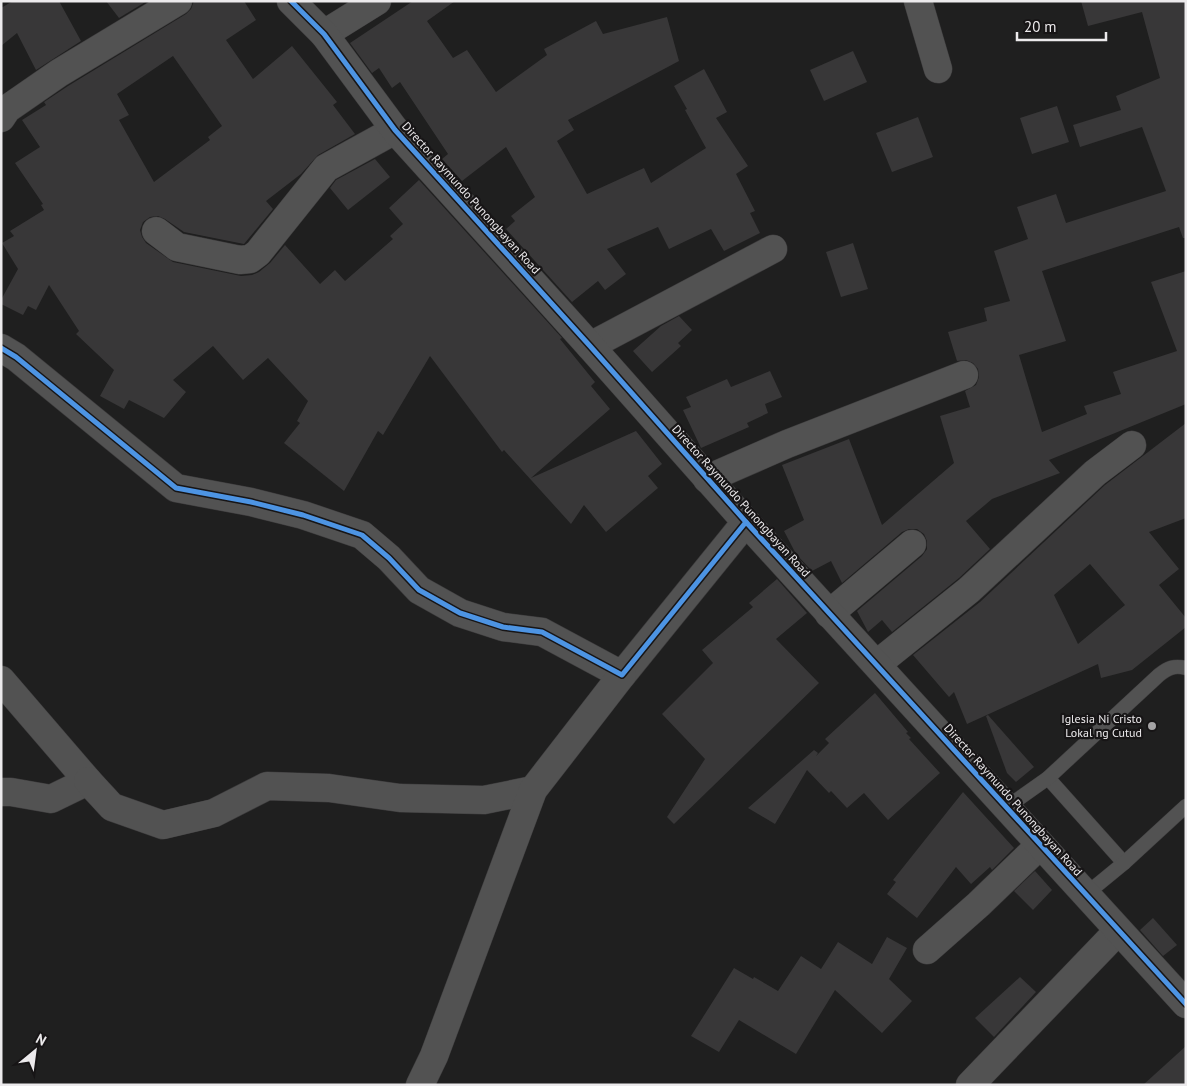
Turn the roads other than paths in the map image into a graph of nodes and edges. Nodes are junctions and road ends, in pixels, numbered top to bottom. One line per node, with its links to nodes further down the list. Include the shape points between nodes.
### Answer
1 (178, 1): 7 (street, via 59,73 7,109)
2 (291, 1): 5 (street, Director Raymundo Punongbayan Road)
3 (376, 1): 5 (street)
4 (918, 1): 6 (street)
5 (324, 34): 8 (street, Director Raymundo Punongbayan Road)
6 (938, 68)
7 (1, 118)
8 (395, 130): 9 (street, via 326,168 250,259 240,260 177,247); 11 (street, Director Raymundo Punongbayan Road)
9 (156, 231)
10 (773, 249): 11 (street)
11 (590, 346): 15 (street, Director Raymundo Punongbayan Road)
12 (1, 348): 21 (street, via 24,363 176,488 303,515 362,535 419,590 460,613 503,626 542,632)
13 (964, 375): 15 (street)
14 (1132, 445): 19 (street, via 1095,473 969,590)
15 (706, 479): 16 (street, Director Raymundo Punongbayan Road)
16 (746, 522): 18 (street, Director Raymundo Punongbayan Road); 21 (street)
17 (912, 544): 18 (street)
18 (829, 614): 19 (street, Director Raymundo Punongbayan Road)
19 (877, 664): 28 (street, Director Raymundo Punongbayan Road)
20 (1186, 668): 23 (lane, via 1176,666 1159,675)
21 (622, 675): 25 (street)
22 (1, 680): 24 (street)
23 (1048, 778): 28 (lane); 30 (lane)
24 (88, 781): 25 (street, via 112,807 164,824 214,812 267,786 329,788 400,798 484,800); 26 (street, via 51,799)
25 (533, 790): 35 (street, via 434,1056)
26 (1, 792)
27 (1186, 806): 30 (lane)
28 (1007, 807): 29 (street, Director Raymundo Punongbayan Road)
29 (1039, 846): 31 (street, Director Raymundo Punongbayan Road); 33 (street)
30 (1124, 863): 31 (lane)
31 (1085, 894): 32 (street, Director Raymundo Punongbayan Road)
32 (1118, 932): 34 (street, Director Raymundo Punongbayan Road); 36 (street)
33 (927, 950)
34 (1186, 1004)
35 (420, 1085)
36 (970, 1085)

